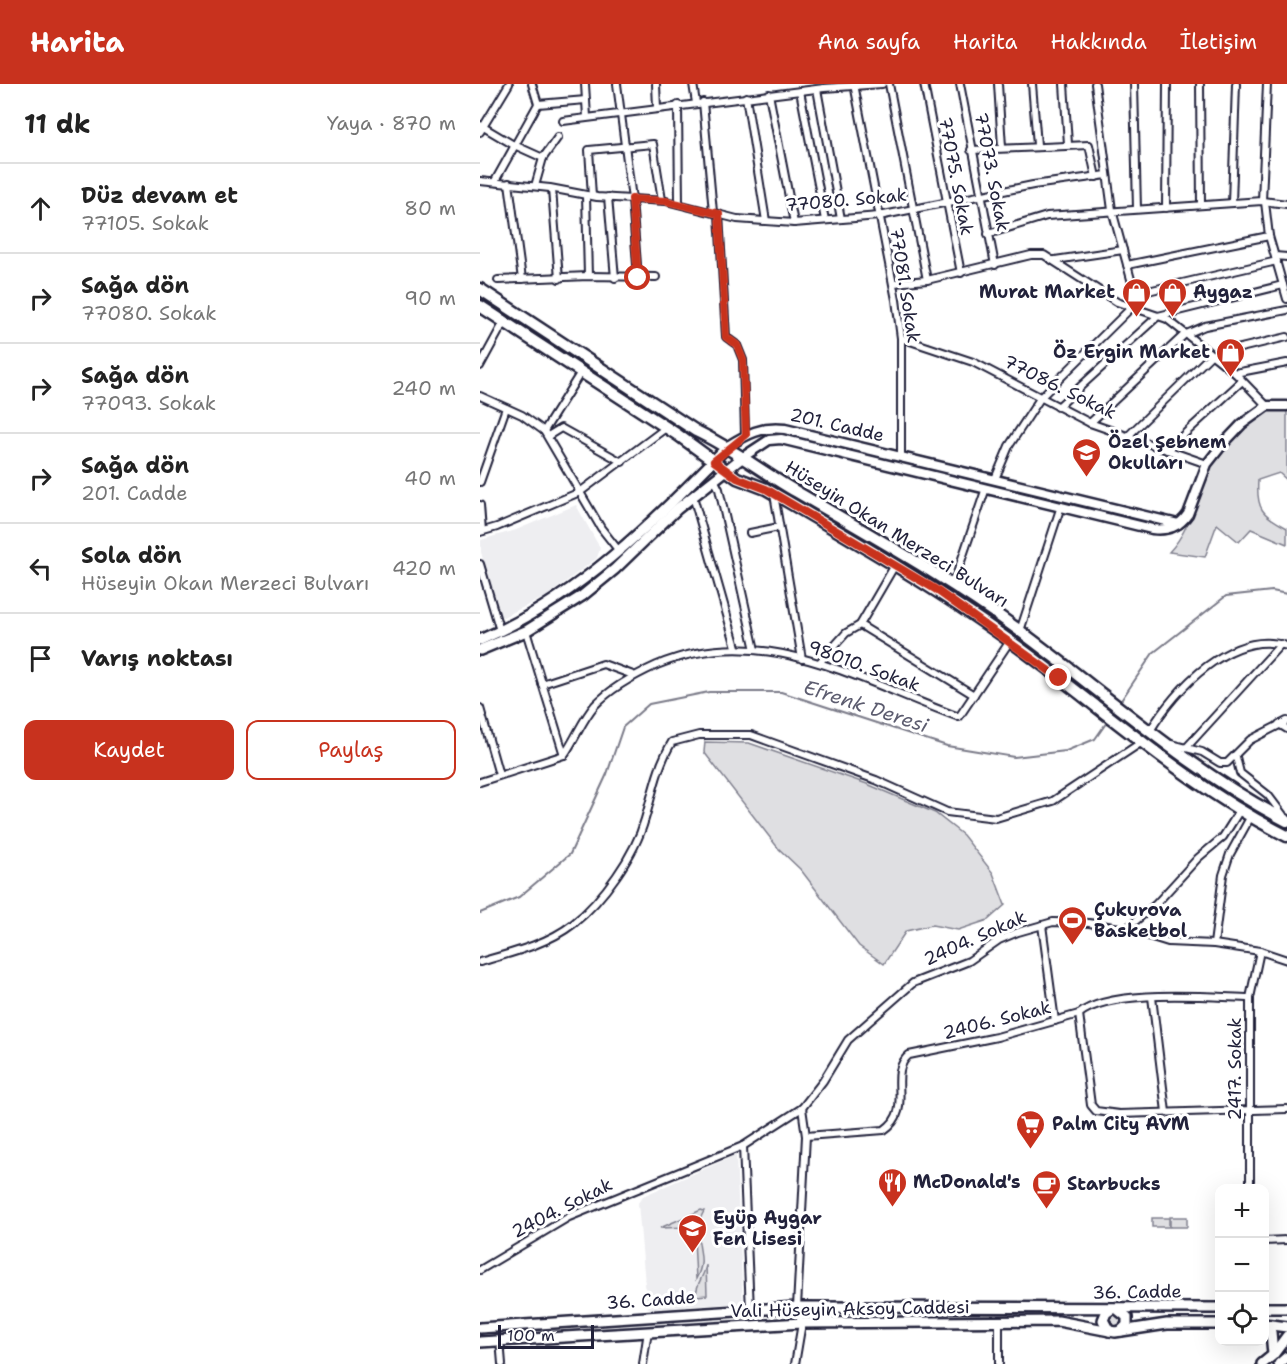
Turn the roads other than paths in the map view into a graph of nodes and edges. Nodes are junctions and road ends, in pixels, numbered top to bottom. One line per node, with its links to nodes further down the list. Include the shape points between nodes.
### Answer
1 (509, 84): 34 (street)
2 (532, 84): 28 (street)
3 (585, 84): 25 (street)
4 (617, 84): 31 (street)
5 (656, 84): 30 (street)
6 (693, 84): 27 (street)
7 (882, 84): 20 (street)
8 (889, 84): 63 (street)
9 (924, 84): 58 (street, 77075. Sokak)
10 (960, 84): 41 (street, 77073. Sokak)
11 (998, 84): 40 (street)
12 (1032, 84): 38 (street)
13 (1064, 84): 36 (street)
14 (1095, 84): 43 (street)
15 (1134, 84): 62 (street)
16 (1167, 84): 61 (street)
17 (1200, 84): 60 (street)
18 (1236, 84): 56 (street)
19 (1267, 84): 55 (street)
20 (854, 85): 21 (street); 66 (street, 77081. Sokak)
21 (817, 89): 22 (street); 67 (street)
22 (800, 91): 23 (street); 68 (street)
23 (769, 94): 24 (street); 70 (street)
24 (746, 97): 26 (street); 69 (street)
25 (586, 100): 28 (street); 32 (street)
26 (704, 102): 27 (street); 65 (street)
27 (696, 103): 29 (street)
28 (538, 104): 39 (street)
29 (678, 105): 30 (street); 57 (street)
30 (657, 108): 31 (street)
31 (621, 112): 32 (street); 37 (street)
32 (587, 117): 33 (street)
33 (563, 121)
34 (481, 128): 39 (street)
35 (558, 137): 42 (street)
36 (1068, 144): 38 (street); 44 (street, via 1089,145)
37 (625, 145): 50 (street, via 589,150); 53 (street); 54 (street, via 653,144)
38 (1037, 145): 40 (street)
39 (516, 146): 42 (street); 46 (street)
40 (1002, 147): 41 (street)
41 (971, 150): 51 (street, 77073. Sokak)
42 (543, 158): 48 (street)
43 (1107, 175): 44 (street, 77080. Sokak); 64 (street)
44 (1096, 177): 51 (street, 77080. Sokak)
45 (480, 181): 46 (street, 77080. Sokak)
46 (495, 181): 47 (street, 77080. Sokak)
47 (509, 183): 48 (street, 77080. Sokak); 84 (street)
48 (535, 186): 49 (street, 77080. Sokak)
49 (552, 189): 50 (street, 77080. Sokak); 85 (street)
50 (589, 195): 52 (street, 77080. Sokak); 80 (street)
51 (979, 195): 58 (street, 77080. Sokak); 71 (street, 77073. Sokak)
52 (608, 197): 53 (street, 77080. Sokak); 82 (street)
53 (632, 199): 54 (street, 77080. Sokak); 83 (street)
54 (662, 201): 57 (street, 77080. Sokak)
55 (1263, 201): 56 (street); 59 (street); 72 (street)
56 (1232, 203): 60 (street)
57 (679, 204): 65 (street, 77080. Sokak)
58 (946, 204): 63 (street, 77080. Sokak); 79 (street, 77075. Sokak)
59 (1287, 204)
60 (1201, 205): 61 (street)
61 (1166, 208): 62 (street)
62 (1137, 209): 64 (street)
63 (912, 210): 66 (street, 77080. Sokak); 87 (street)
64 (1112, 210): 71 (street, via 1047,216); 73 (street)
65 (716, 213): 69 (street, 77080. Sokak); 117 (street, via 726,337 737,345 743,360)
66 (879, 216): 67 (street, 77080. Sokak); 88 (street, 77081. Sokak)
67 (841, 219): 68 (street, 77080. Sokak)
68 (825, 220): 70 (street, 77080. Sokak)
69 (766, 221): 70 (street, 77080. Sokak)
70 (794, 223)
71 (988, 234): 77 (street, 77073. Sokak)
72 (1269, 236): 75 (street); 78 (street)
73 (1123, 250): 76 (street); 78 (street)
74 (1287, 257): 75 (street)
75 (1276, 258): 89 (street); 91 (street)
76 (1054, 260): 77 (street, via 1031,255); 94 (street, via 1117,302)
77 (995, 265): 79 (street)
78 (1127, 265): 91 (street)
79 (961, 273): 87 (street)
80 (588, 276): 82 (street); 85 (street)
81 (656, 277): 83 (street)
82 (615, 278): 83 (street)
83 (638, 278)
84 (522, 279): 85 (street); 86 (street)
85 (559, 279)
86 (498, 280)
87 (927, 280): 88 (street)
88 (894, 284): 100 (street, 77081. Sokak)
89 (1285, 288): 92 (street); 96 (street)
90 (480, 289): 119 (main road, Hüseyin Okan Merzeci Bulvarı, via 696,431)
91 (1135, 294): 94 (street)
92 (1287, 299)
93 (480, 306): 97 (main road, Hüseyin Okan Merzeci Bulvarı)
94 (1133, 306): 96 (street); 108 (street)
95 (1287, 310): 98 (street, via 1205,326)
96 (1158, 316): 98 (street); 112 (street)
97 (504, 322): 103 (street); 104 (main road, Hüseyin Okan Merzeci Bulvarı)
98 (1184, 335): 101 (street); 114 (street)
99 (1287, 337): 101 (street)
100 (901, 339): 108 (street, 77086. Sokak, via 973,362); 121 (street, 77081. Sokak)
101 (1210, 355): 105 (street); 118 (street)
102 (1287, 363): 105 (street)
103 (480, 366)
104 (581, 372): 115 (main road, Hüseyin Okan Merzeci Bulvarı); 116 (street)
105 (1235, 373): 106 (street)
106 (1242, 381): 110 (street); 120 (street)
107 (481, 397): 109 (street); 113 (street)
108 (1041, 397): 112 (street, 77086. Sokak); 127 (street, via 1009,446)
109 (480, 405)
110 (1267, 406): 111 (street); 125 (street, via 1242,424)
111 (1287, 406)
112 (1058, 407): 114 (street, 77086. Sokak)
113 (506, 408): 116 (street); 129 (street)
114 (1090, 423): 118 (street, 77086. Sokak)
115 (667, 428): 123 (main road, Hüseyin Okan Merzeci Bulvarı); 124 (street)
116 (546, 433): 124 (street, via 561,428); 131 (street)
117 (746, 435): 119 (street, 201. Cadde); 121 (street, 201. Cadde, via 773,427)
118 (1128, 436): 120 (street, 77086. Sokak)
119 (728, 447): 122 (main road, Hüseyin Okan Merzeci Bulvarı); 123 (main road, 201. Cadde)
120 (1167, 450): 125 (street, 77086. Sokak)
121 (902, 456): 127 (street, 201. Cadde)
122 (743, 457): 126 (main road, 201. Cadde); 130 (street, 201. Cadde, via 769,440 781,439); 143 (main road, Hüseyin Okan Merzeci Bulvarı)
123 (714, 461): 126 (main road, Hüseyin Okan Merzeci Bulvarı); 140 (main road, 201. Cadde)
124 (622, 462): 131 (street)
125 (1207, 464): 136 (street, via 1188,514)
126 (727, 471): 128 (main road, 201. Cadde); 132 (main road, Hüseyin Okan Merzeci Bulvarı)
127 (995, 479): 136 (street, 201. Cadde)
128 (715, 481): 133 (main road, 201. Cadde); 153 (street)
129 (480, 482)
130 (986, 489): 135 (street, 201. Cadde); 143 (street)
131 (580, 492): 138 (street); 140 (street, via 600,528)
132 (774, 494): 137 (street); 142 (main road, Hüseyin Okan Merzeci Bulvarı)
133 (693, 496): 146 (main road, 201. Cadde, via 582,596); 151 (street)
134 (480, 505): 138 (street)
135 (1061, 506): 136 (street, 201. Cadde, via 1152,529 1169,530); 147 (street)
136 (1178, 524)
137 (779, 527): 139 (street); 154 (street)
138 (481, 531)
139 (750, 533)
140 (619, 551): 145 (main road, 201. Cadde, via 574,587)
141 (480, 564): 145 (street)
142 (895, 565): 144 (street); 149 (main road, Hüseyin Okan Merzeci Bulvarı)
143 (953, 586): 147 (main road, Hüseyin Okan Merzeci Bulvarı)
144 (860, 625): 155 (street, via 846,633); 158 (street)
145 (500, 631): 148 (main road, 201. Cadde)
146 (526, 631): 152 (main road, 201. Cadde); 157 (street)
147 (1020, 631): 162 (main road, Hüseyin Okan Merzeci Bulvarı)
148 (480, 640)
149 (1010, 641): 158 (street); 164 (main road, Hüseyin Okan Merzeci Bulvarı)
150 (1284, 645): 162 (street, via 1269,642 1251,646 1214,662 1183,685); 166 (street)
151 (736, 647): 153 (street, 98010. Sokak); 156 (street, 98010. Sokak, via 670,660)
152 (480, 650)
153 (755, 650): 154 (street, 98010. Sokak)
154 (802, 659): 155 (street, 98010. Sokak)
155 (820, 662): 158 (street, 98010. Sokak, via 959,717)
156 (633, 675): 157 (street, via 603,664); 167 (street, 98010. Sokak, via 597,703 582,721)
157 (542, 684): 167 (street)
158 (974, 695)
159 (480, 708): 169 (street)
160 (1287, 721): 161 (street)
161 (1279, 724): 163 (street); 168 (street, via 1250,740)
162 (1147, 728): 165 (main road, Hüseyin Okan Merzeci Bulvarı)
163 (1287, 729)
164 (1139, 739): 171 (main road, Hüseyin Okan Merzeci Bulvarı); 180 (street, via 1053,801 996,818 947,812 876,780 751,735 699,735 672,742 662,758 634,850 596,901 572,924 544,939)
165 (1165, 742): 166 (street); 173 (main road, Hüseyin Okan Merzeci Bulvarı, via 1231,788)
166 (1185, 748): 168 (street, via 1202,752 1220,763)
167 (564, 755): 169 (street)
168 (1236, 757): 173 (street, via 1240,773 1268,795)
169 (499, 775): 170 (street)
170 (480, 782)
171 (1240, 810): 172 (main road, Hüseyin Okan Merzeci Bulvarı); 176 (street, via 1223,837)
172 (1251, 816): 174 (main road, Hüseyin Okan Merzeci Bulvarı); 177 (street, via 1230,854 1224,875)
173 (1287, 820)
174 (1287, 836)
175 (1042, 925): 176 (street, 2404. Sokak, via 1067,922); 184 (street); 185 (street, 2404. Sokak, via 999,940 969,962 913,983 848,1040)
176 (1126, 929): 177 (street, 2404. Sokak, via 1168,942)
177 (1215, 944): 178 (street, 2404. Sokak)
178 (1260, 951): 179 (street, 2404. Sokak); 182 (street, 2417. Sokak)
179 (1287, 960)
180 (480, 962)
181 (1152, 997): 182 (street, 2406. Sokak); 183 (street, 2406. Sokak, via 1107,1002 1088,1007); 188 (street)
182 (1250, 998): 187 (street, 2417. Sokak)
183 (1080, 1014): 184 (street, 2406. Sokak); 188 (street, via 1091,1105 1096,1111)
184 (1055, 1021): 189 (street, 2406. Sokak, via 909,1055 900,1068 900,1105 893,1124 884,1130)
185 (802, 1108): 189 (street); 190 (street, 2404. Sokak)
186 (1287, 1109): 187 (street)
187 (1252, 1111): 188 (street); 191 (street, 2417. Sokak)
188 (1166, 1112)
189 (806, 1136): 195 (street)
190 (743, 1146): 194 (street, 2404. Sokak, via 569,1217); 200 (street)
191 (1250, 1184)
192 (1287, 1240): 193 (street)
193 (1269, 1241)
194 (480, 1269)
195 (797, 1307): 199 (main road, 36. Cadde); 200 (main road, 36. Cadde); 201 (street)
196 (1215, 1308): 199 (main road, 36. Cadde)
197 (1269, 1308): 198 (main road)
198 (1287, 1308)
199 (1114, 1309): 209 (main road, via 1103,1320); 210 (main road, via 1123,1311 1127,1317 1127,1325)
200 (750, 1310): 206 (main road, 36. Cadde)
201 (802, 1323): 202 (main road, Vali Hüseyin Aksoy Caddesi); 208 (main road, Vali Hüseyin Aksoy Caddesi); 218 (street)
202 (999, 1323): 209 (main road, Vali Hüseyin Aksoy Caddesi, via 1058,1321); 219 (street)
203 (1215, 1324): 210 (main road, Vali Hüseyin Aksoy Caddesi, via 1167,1324)
204 (1269, 1325): 205 (main road)
205 (1287, 1327)
206 (480, 1328)
207 (1269, 1330): 214 (main road)
208 (648, 1331): 212 (main road, Vali Hüseyin Aksoy Caddesi); 217 (street)
209 (1109, 1331): 210 (main road, Vali Hüseyin Aksoy Caddesi)
210 (1121, 1331)
211 (1287, 1336): 214 (main road)
212 (500, 1340): 213 (main road, Vali Hüseyin Aksoy Caddesi); 216 (street)
213 (480, 1342)
214 (1273, 1355): 220 (main road)
215 (1287, 1357): 221 (main road)
216 (502, 1364)
217 (643, 1364)
218 (795, 1364)
219 (999, 1364)
220 (1262, 1364)
221 (1280, 1364)

